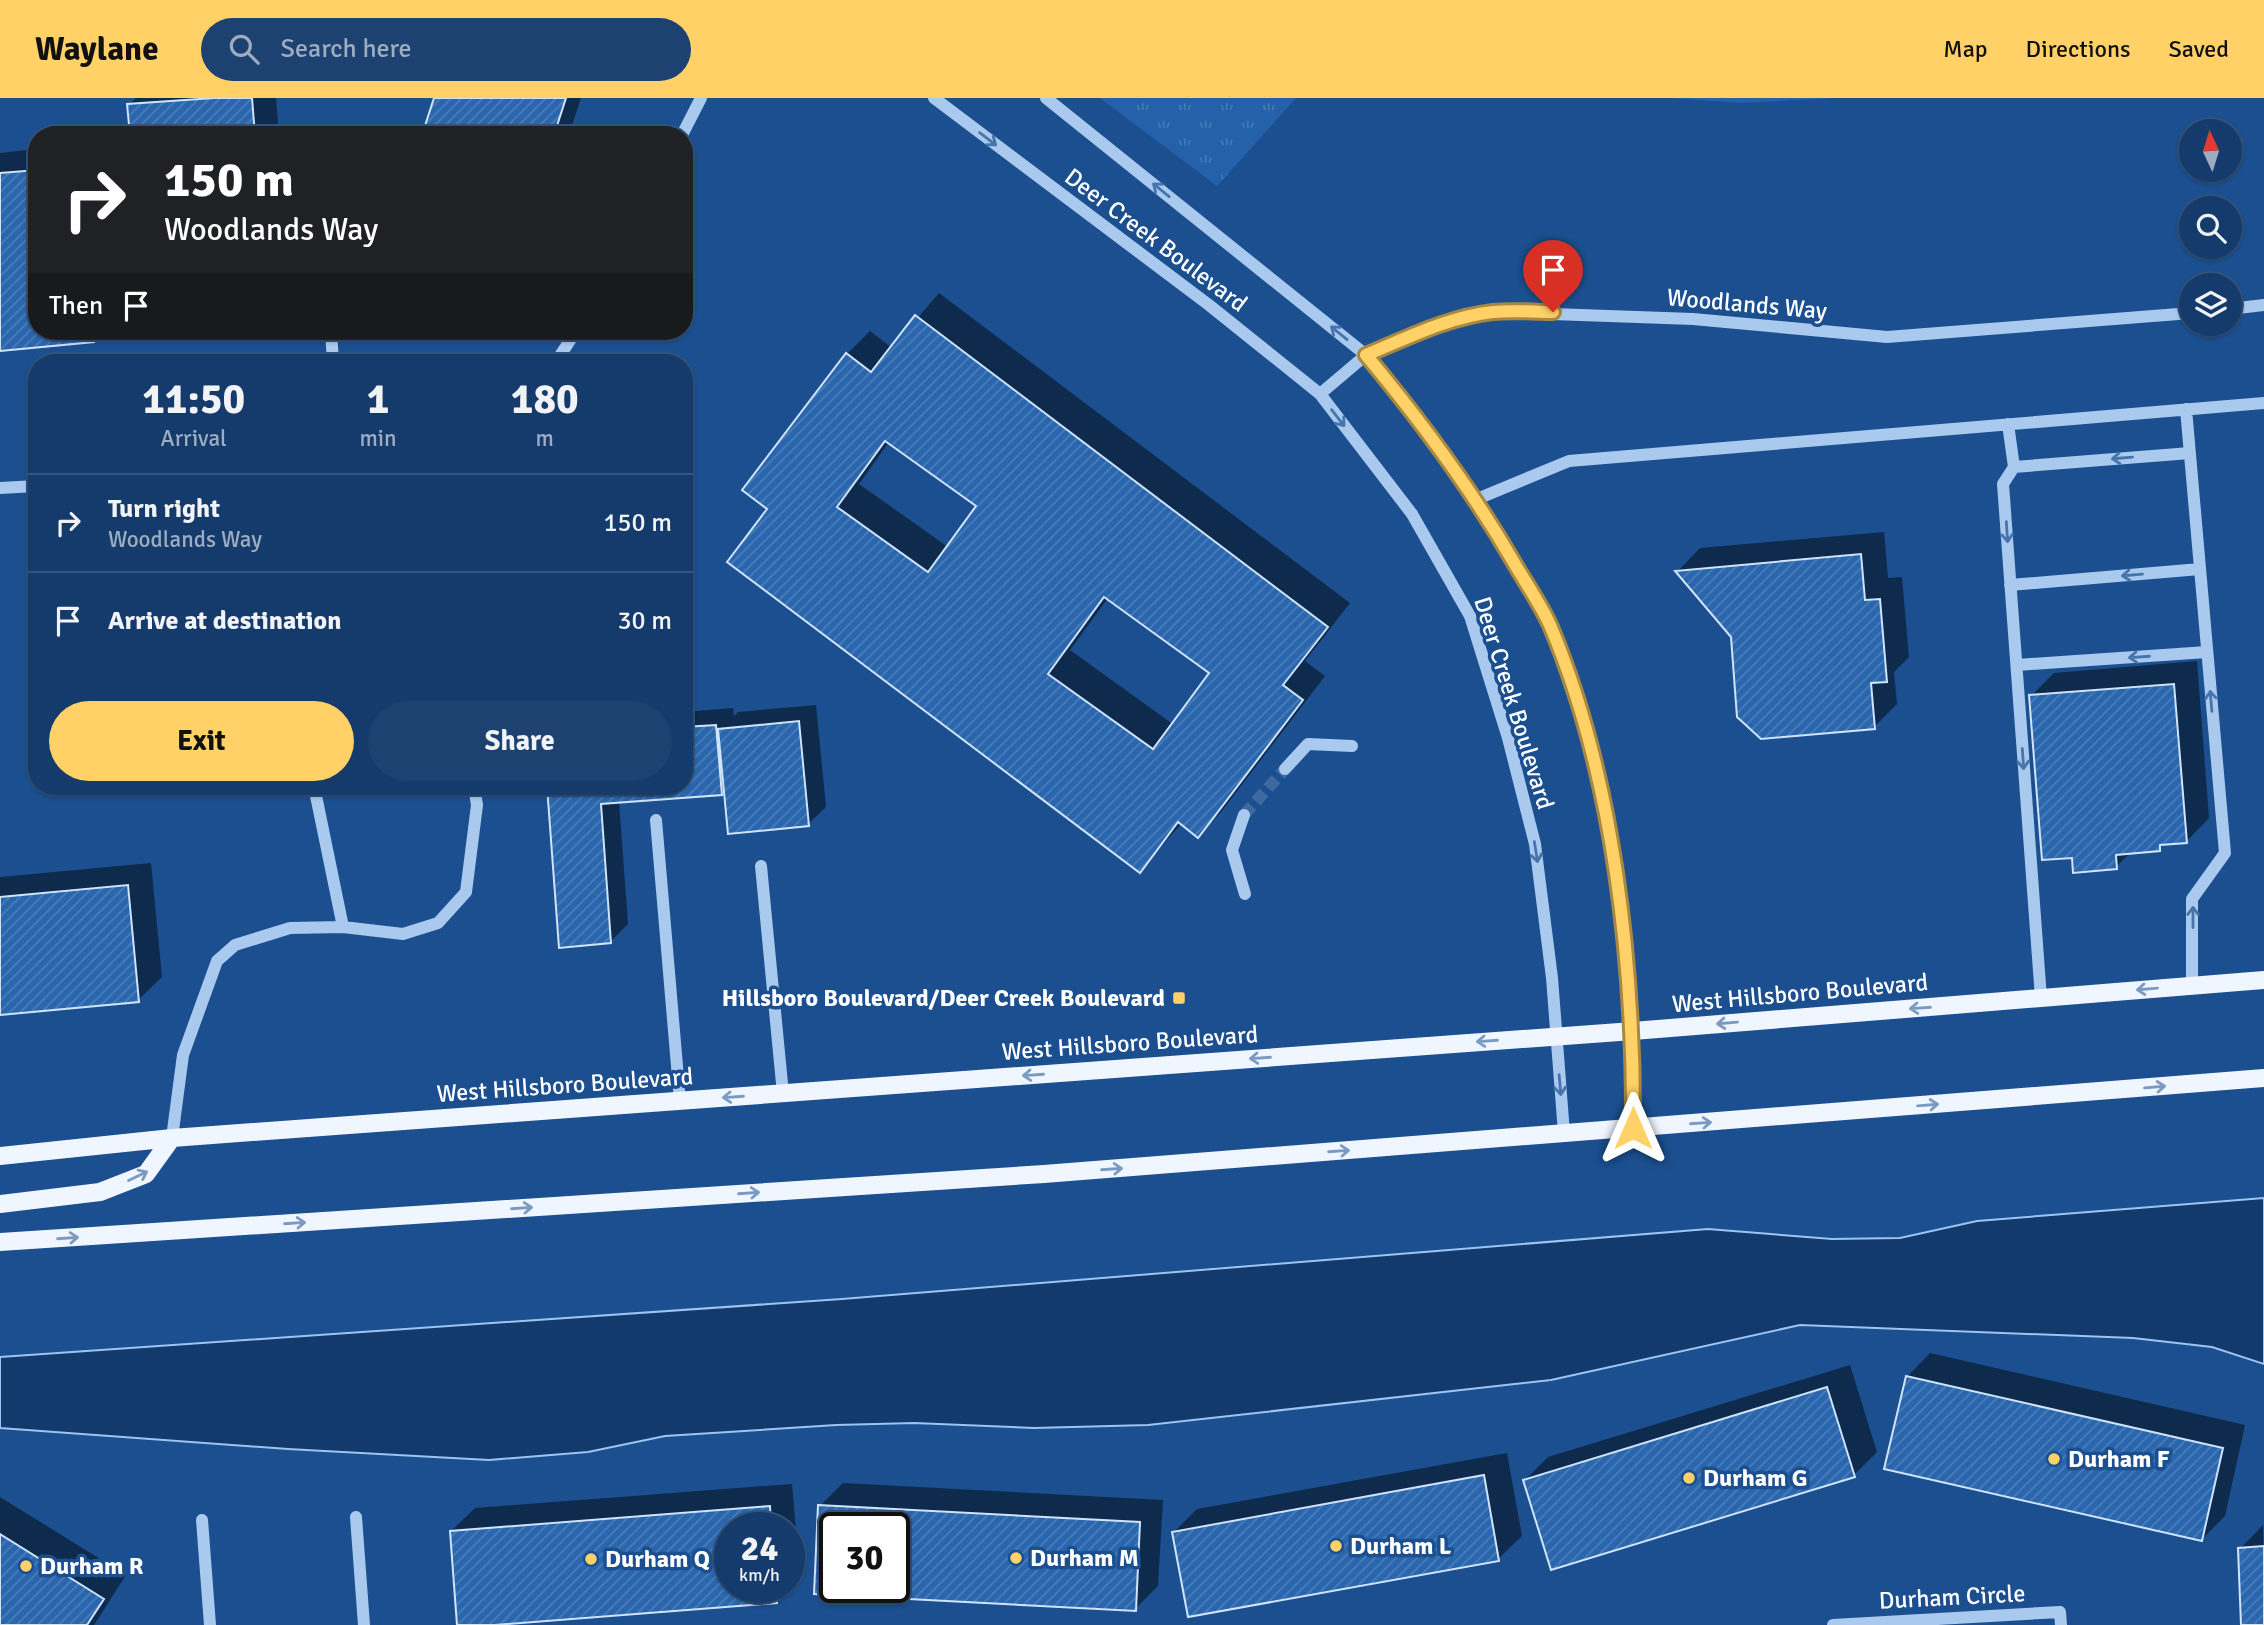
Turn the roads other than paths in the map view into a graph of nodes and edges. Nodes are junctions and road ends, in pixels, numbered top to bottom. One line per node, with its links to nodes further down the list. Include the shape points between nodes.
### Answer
1 (701, 98): 4 (street)
2 (934, 98): 9 (street, Deer Creek Boulevard, one-way to 9)
3 (1046, 98): 8 (street, Deer Creek Boulevard, one-way to 3)
4 (687, 126)
5 (2264, 305): 6 (street)
6 (2242, 308)
7 (2179, 314): 8 (street, Woodlands Way, via 1887,337 1693,319 1493,312 1438,325)
8 (1366, 355): 9 (street, Woodlands Way); 17 (street, Deer Creek Boulevard)
9 (1320, 394): 35 (street, Deer Creek Boulevard, one-way to 35, via 1412,514 1470,616 1535,844)
10 (2264, 403): 11 (street)
11 (2186, 409): 12 (street); 13 (street)
12 (2008, 424): 14 (street); 17 (street, via 1569,461)
13 (2190, 453): 14 (street, one-way to 14); 18 (street)
14 (2014, 467): 19 (street, one-way to 19, via 2003,484)
15 (28, 486): 16 (street)
16 (0, 488)
17 (1476, 499): 34 (street, Deer Creek Boulevard, via 1549,624 1583,721 1607,822)
18 (2200, 569): 19 (street, one-way to 19); 20 (street)
19 (2010, 585): 21 (street)
20 (2207, 652): 21 (street, one-way to 21); 32 (street, one-way to 20, via 2192,899 2225,853)
21 (2017, 666): 33 (street, one-way to 33)
22 (1352, 746): 23 (street, via 1308,744)
23 (1285, 769)
24 (316, 795): 30 (street)
25 (475, 795): 30 (street, via 466,892 438,923 403,934)
26 (1244, 815): 29 (street, via 1232,850)
27 (656, 820): 38 (street)
28 (761, 866): 37 (street)
29 (1245, 894)
30 (343, 926): 41 (street, via 290,928 235,946 216,961 183,1055)
31 (2264, 980): 32 (main road, West Hillsboro Boulevard)
32 (2192, 986): 33 (main road, West Hillsboro Boulevard, one-way to 33)
33 (2041, 998): 34 (main road, West Hillsboro Boulevard, one-way to 34)
34 (1633, 1031): 35 (main road, West Hillsboro Boulevard); 39 (street, Deer Creek Boulevard)
35 (1555, 1036): 37 (main road, West Hillsboro Boulevard, one-way to 37); 40 (street, Deer Creek Boulevard, one-way to 40)
36 (2264, 1078): 39 (main road, one-way to 36)
37 (783, 1094): 38 (main road, West Hillsboro Boulevard, one-way to 38)
38 (680, 1101): 41 (main road, West Hillsboro Boulevard)
39 (1633, 1128): 40 (main road)
40 (1564, 1133): 44 (main road, one-way to 40, via 1044,1174)
41 (172, 1138): 42 (main road, West Hillsboro Boulevard); 43 (main road, one-way to 41, via 100,1192 146,1174)
42 (0, 1156)
43 (0, 1204)
44 (0, 1242)
45 (356, 1517): 48 (street)
46 (202, 1520): 47 (street)
47 (210, 1625)
48 (365, 1625)
49 (1833, 1625): 50 (street, Durham Circle, via 2060,1612)
50 (2061, 1625)

